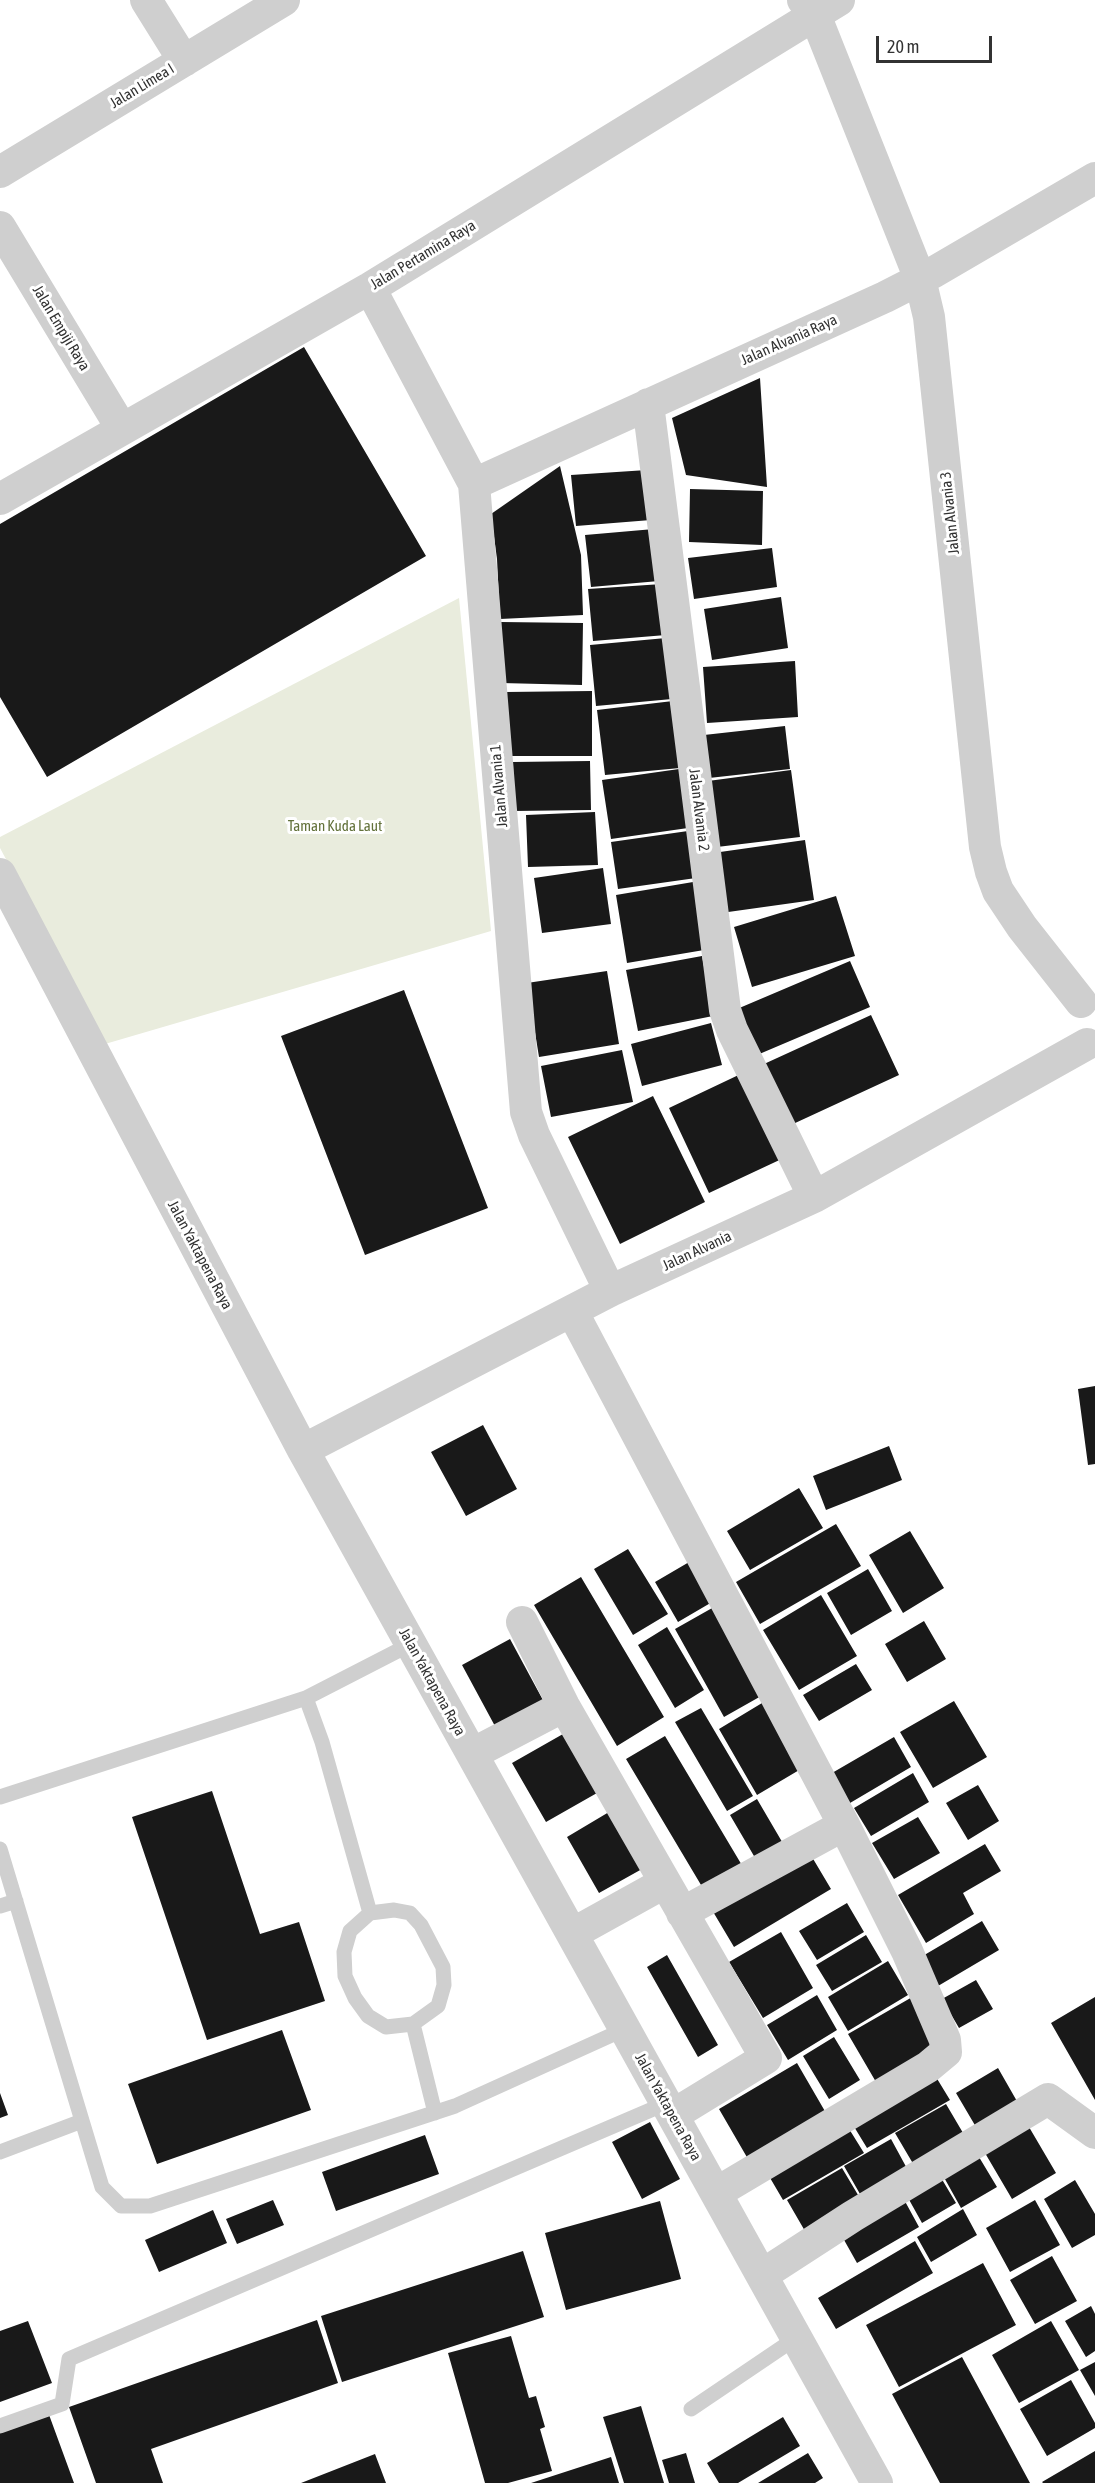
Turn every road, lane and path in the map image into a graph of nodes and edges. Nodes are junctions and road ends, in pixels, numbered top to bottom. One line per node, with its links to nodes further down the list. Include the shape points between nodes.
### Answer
1 (146, 0): 4 (street)
2 (285, 0): 4 (street, Jalan Limea I)
3 (819, 5): 8 (street, Jalan Alvania 3); 9 (street, Jalan Pertamina Raya)
4 (184, 61): 5 (street, Jalan Limea I)
5 (0, 172)
6 (1095, 178): 8 (street, Jalan Alvania Raya)
7 (0, 227): 11 (street, Jalan Empiji Raya)
8 (920, 279): 10 (street, Jalan Alvania Raya); 15 (street, Jalan Alvania 3, via 931,329 985,847 998,891 1022,927)
9 (370, 288): 11 (street, Jalan Pertamina Raya, via 188,400); 12 (street, Jalan Alvania 1)
10 (648, 404): 12 (street, Jalan Alvania Raya); 17 (street, Jalan Alvania 2, via 724,1010)
11 (122, 429): 13 (street, Jalan Pertamina Raya)
12 (474, 484): 18 (street, Jalan Alvania 1, via 526,1112)
13 (0, 499)
14 (0, 874): 20 (street, Jalan Yaktapena Raya)
15 (1088, 1001): 16 (street, via 1074,1009 1071,1020 1078,1038)
16 (1091, 1044): 17 (street, Jalan Alvania)
17 (814, 1197): 18 (street, Jalan Alvania)
18 (610, 1291): 19 (street, Jalan Alvania)
19 (572, 1311): 20 (street, Jalan Alvania); 27 (street)
20 (303, 1450): 22 (street, Jalan Yaktapena Raya)
21 (522, 1622): 24 (street)
22 (411, 1644): 23 (lane); 25 (street, Jalan Yaktapena Raya)
23 (306, 1698): 26 (lane); 32 (lane)
24 (564, 1706): 25 (street); 29 (street)
25 (472, 1754): 34 (street, Jalan Yaktapena Raya)
26 (0, 1797)
27 (844, 1826): 33 (street); 42 (street, via 940,2024 946,2052 928,2067)
28 (0, 1849): 30 (lane)
29 (664, 1883): 33 (street); 34 (street)
30 (16, 1901): 31 (lane); 39 (lane)
31 (0, 1906)
32 (370, 1913): 35 (lane, via 350,1931 344,1952 345,1976 368,2016 386,2027); 35 (lane, via 410,1913 442,1967 444,1985 438,2006)
33 (682, 1913): 37 (street, via 766,2058)
34 (572, 1934): 36 (street, Jalan Yaktapena Raya)
35 (413, 2024): 38 (lane)
36 (625, 2029): 37 (street, Jalan Yaktapena Raya); 38 (lane)
37 (670, 2109): 42 (street, Jalan Yaktapena Raya); 46 (lane, via 69,2359 62,2404)
38 (435, 2113): 39 (lane, via 150,2206 121,2206 102,2187)
39 (82, 2121): 41 (lane)
40 (1095, 2133): 43 (street, via 1048,2099 853,2216)
41 (0, 2152)
42 (716, 2193): 43 (street, Jalan Yaktapena Raya)
43 (762, 2276): 44 (street, Jalan Yaktapena Raya)
44 (796, 2338): 45 (lane); 47 (street, Jalan Yaktapena Raya)
45 (691, 2409)
46 (0, 2426)
47 (877, 2483)

